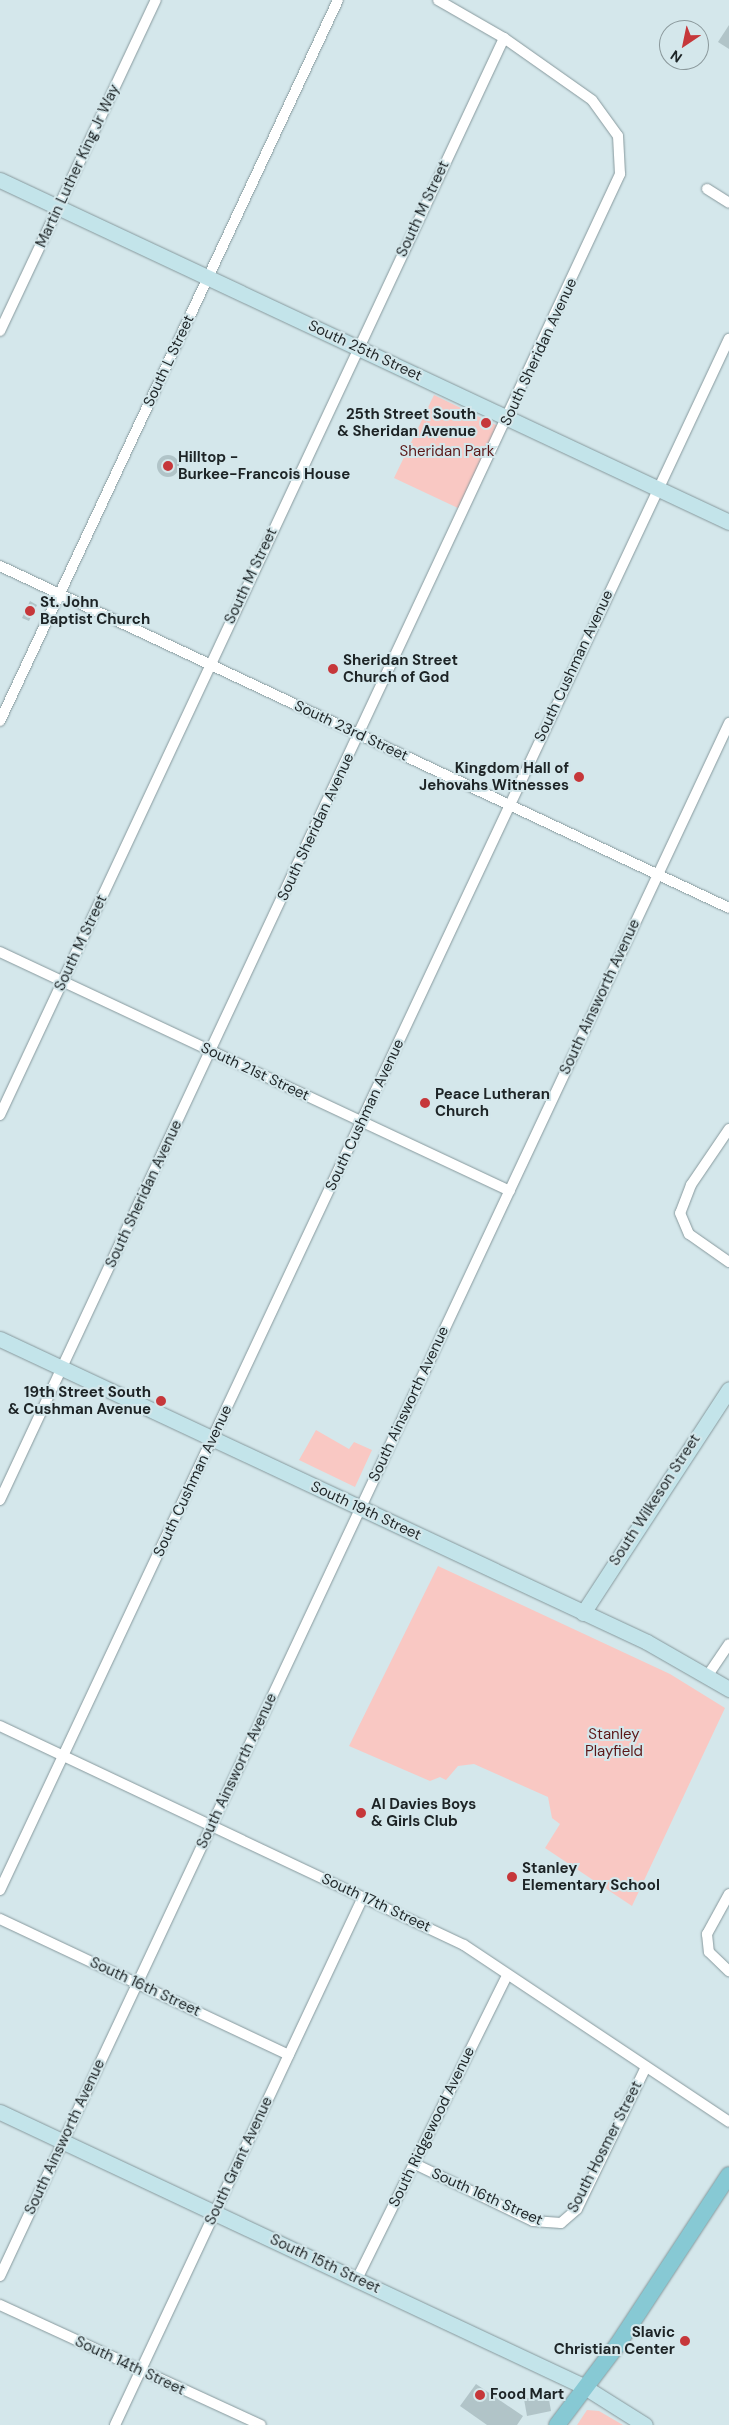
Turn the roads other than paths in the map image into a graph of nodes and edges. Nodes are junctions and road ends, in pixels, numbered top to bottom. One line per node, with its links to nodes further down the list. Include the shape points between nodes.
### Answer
1 (156, 0): 8 (street, Martin Luther King Jr Way)
2 (338, 0): 9 (street, South L Street)
3 (438, 0): 4 (street)
4 (504, 38): 12 (street, South M Street); 13 (street, South Sheridan Avenue, via 592,100 609,121 622,151 612,195)
5 (0, 180): 8 (street, South 25th Street)
6 (708, 190): 7 (street)
7 (729, 203)
8 (58, 207): 9 (street, South 25th Street); 10 (street, Martin Luther King Jr Way)
9 (208, 278): 12 (street, South 25th Street); 17 (street, South L Street)
10 (0, 331)
11 (729, 339): 14 (street, South Cushman Avenue)
12 (358, 348): 13 (street, South 25th Street); 18 (street, South M Street)
13 (508, 418): 14 (street, South 25th Street); 21 (street, South Sheridan Avenue)
14 (658, 488): 15 (street, South 25th Street); 22 (street, South Cushman Avenue)
15 (729, 522)
16 (0, 566): 17 (street, South 23rd Street)
17 (59, 594): 18 (street, South 23rd Street); 19 (street, South L Street)
18 (209, 664): 21 (street, South 23rd Street); 26 (street, South M Street)
19 (0, 721)
20 (729, 723): 23 (street, South Ainsworth Avenue)
21 (359, 735): 22 (street, South 23rd Street); 27 (street, South Sheridan Avenue)
22 (509, 805): 23 (street, South 23rd Street); 29 (street, South Cushman Avenue)
23 (657, 875): 24 (street, South 23rd Street); 31 (street, South Ainsworth Avenue)
24 (729, 908)
25 (0, 952): 26 (street, South 21st Street)
26 (63, 983): 27 (street, South 21st Street); 28 (street, South M Street)
27 (211, 1051): 29 (street, South 21st Street); 34 (street, South Sheridan Avenue)
28 (0, 1115)
29 (362, 1122): 31 (street, South 21st Street); 36 (street, South Cushman Avenue)
30 (729, 1129): 32 (street, via 684,1197 680,1220 689,1234)
31 (510, 1191): 38 (street, South Ainsworth Avenue)
32 (729, 1262)
33 (0, 1339): 34 (street, South 19th Street)
34 (62, 1368): 36 (street, South 19th Street); 37 (street, South Sheridan Avenue)
35 (729, 1389): 39 (street, South Wilkeson Street)
36 (212, 1439): 38 (street, South 19th Street); 44 (street, South Cushman Avenue)
37 (0, 1500)
38 (361, 1508): 39 (street, South 19th Street); 45 (street, South Ainsworth Avenue)
39 (583, 1613): 41 (street, South 19th Street)
40 (729, 1644): 41 (street)
41 (708, 1675): 42 (street, South 19th Street)
42 (729, 1689)
43 (0, 1726): 44 (street, South 17th Street)
44 (63, 1756): 45 (street, South 17th Street); 46 (street, South Cushman Avenue)
45 (212, 1825): 48 (street, South 17th Street); 52 (street, South Ainsworth Avenue)
46 (0, 1890)
47 (729, 1894): 50 (street, via 712,1920 707,1941 714,1958)
48 (363, 1896): 51 (street, South 17th Street, via 464,1945); 53 (street, South Grant Avenue)
49 (0, 1919): 52 (street, South 16th Street)
50 (729, 1971)
51 (507, 1975): 54 (street, South 17th Street); 58 (street, South Ridgewood Avenue)
52 (137, 1984): 53 (street, South 16th Street); 57 (street, South Ainsworth Avenue)
53 (289, 2054): 60 (street, South Grant Avenue)
54 (646, 2067): 56 (street, South 17th Street); 61 (street, South Hosmer Street, via 577,2209)
55 (0, 2112): 57 (street, South 15th Street)
56 (729, 2122)
57 (63, 2141): 60 (street, South 15th Street); 62 (street, South Ainsworth Avenue)
58 (415, 2164): 61 (street, South 16th Street, via 533,2221); 63 (street, South Ridgewood Avenue)
59 (729, 2175): 66 (main road, via 618,2344)
60 (215, 2212): 63 (street, South 15th Street); 65 (street, South Grant Avenue)
61 (561, 2223)
62 (0, 2276)
63 (357, 2279): 66 (street, South 15th Street)
64 (0, 2305): 65 (street, South 14th Street)
65 (140, 2371): 67 (street, South Grant Avenue); 68 (street, South 14th Street)
66 (583, 2386): 69 (main road); 70 (street, South 15th Street)
67 (115, 2425)
68 (261, 2425)
69 (557, 2425)
70 (645, 2425)

